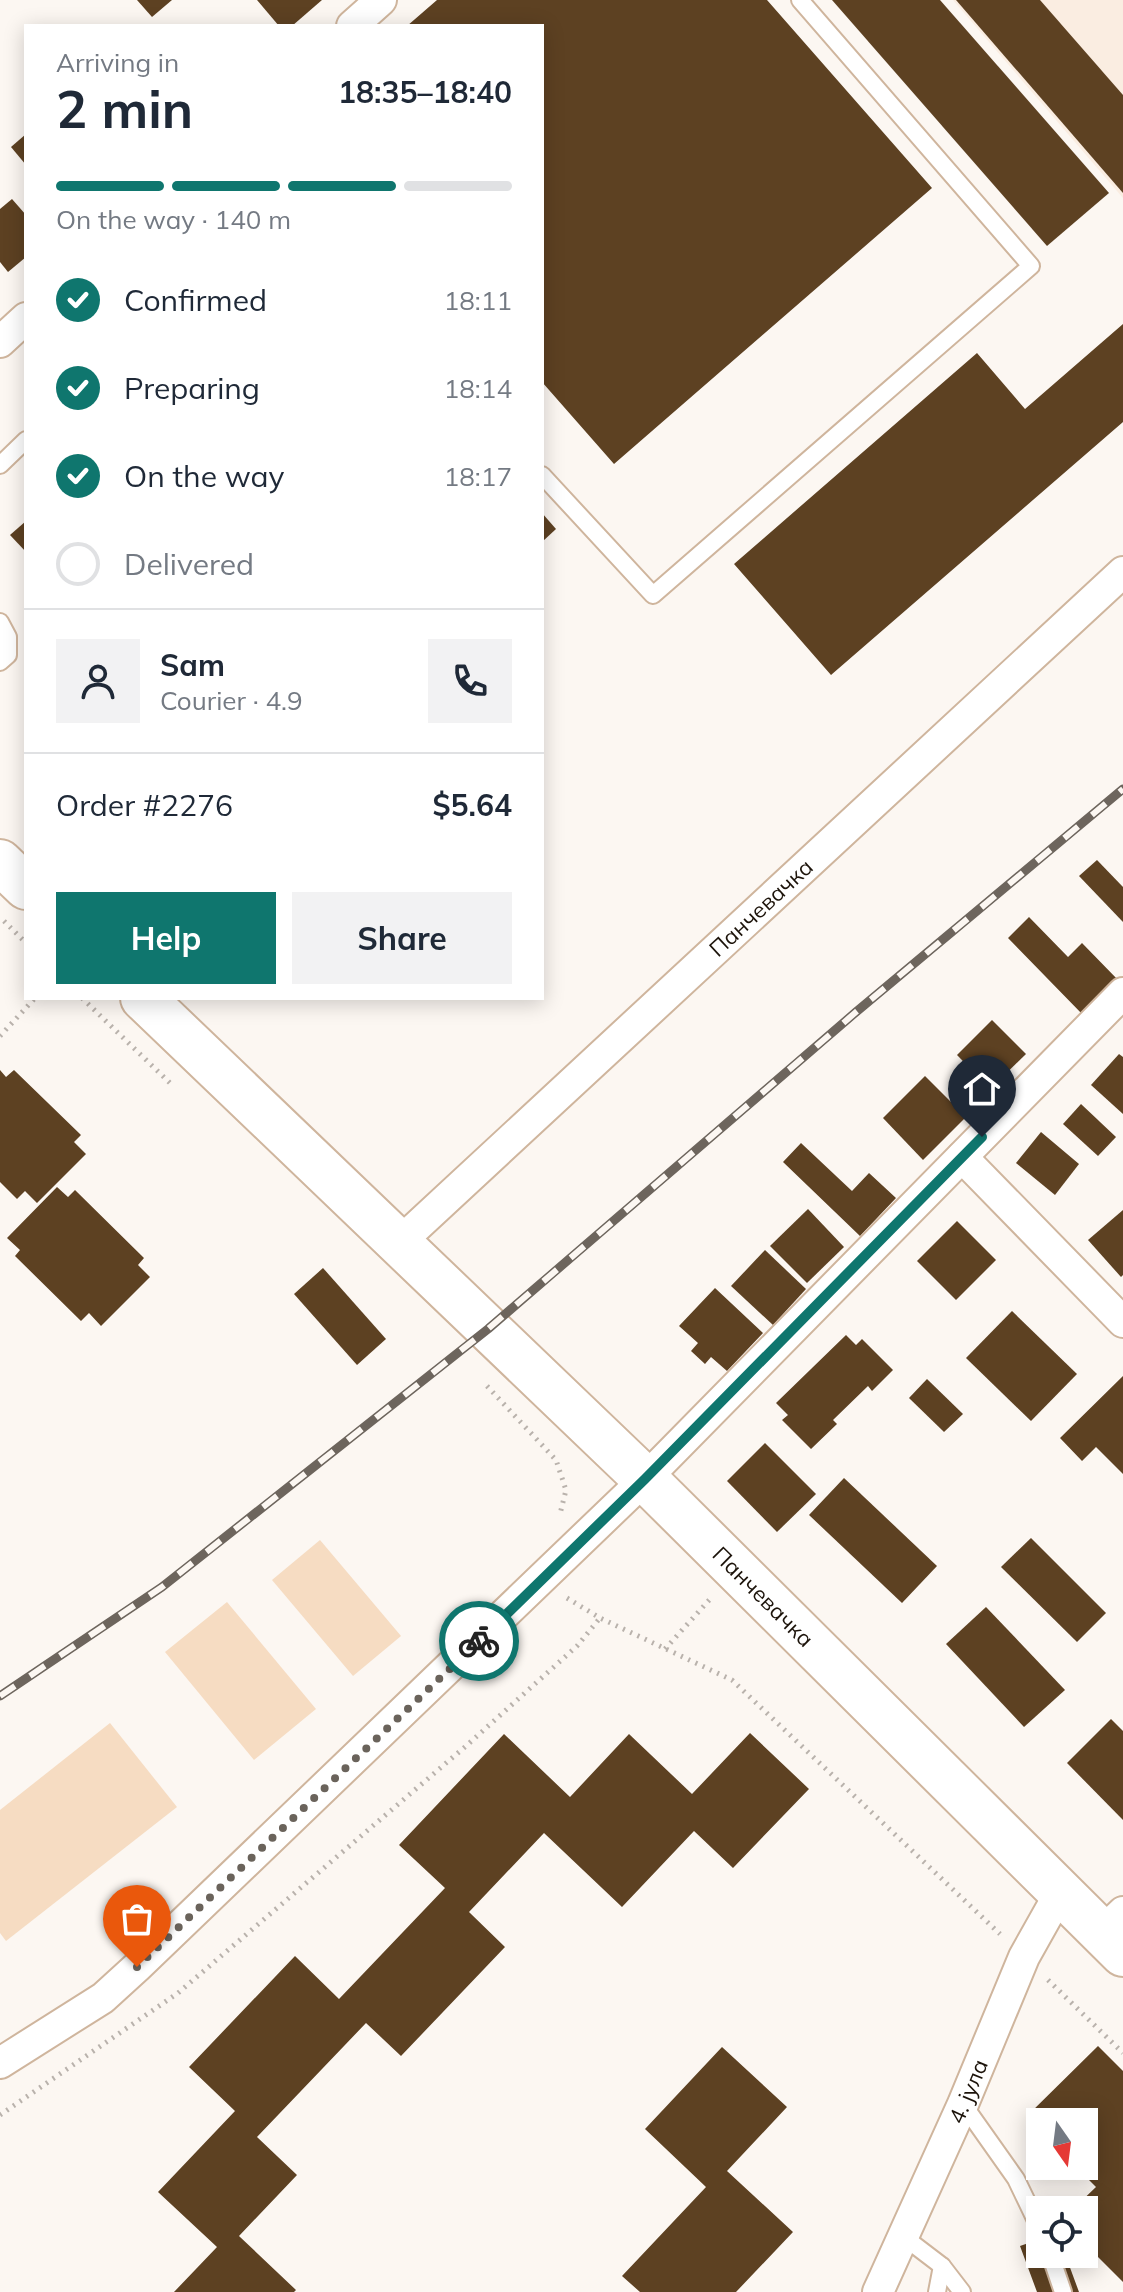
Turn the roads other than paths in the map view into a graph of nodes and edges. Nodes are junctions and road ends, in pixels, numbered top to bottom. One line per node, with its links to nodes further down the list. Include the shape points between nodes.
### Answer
1 (381, 0): 3 (street)
2 (800, 0): 8 (lane, via 1031,266 653,595)
3 (354, 24)
4 (24, 320): 5 (street)
5 (0, 342)
6 (24, 442): 7 (lane)
7 (0, 465)
8 (544, 477)
9 (1123, 572): 17 (street, Панчевачка)
10 (0, 622): 11 (lane, via 8,637 8,655)
11 (0, 662)
12 (0, 862): 13 (street)
13 (24, 885)
14 (1123, 993): 16 (street)
15 (145, 1000): 17 (street, Панчевачка)
16 (962, 1157): 18 (street); 19 (street)
17 (400, 1242): 19 (street, Панчевачка)
18 (1123, 1322)
19 (645, 1479): 20 (street, Панчевачка); 22 (street, via 103,1998)
20 (1061, 1891): 21 (street, Панчевачка); 23 (street, 4. јула, via 1024,1957)
21 (1116, 1933)
22 (0, 2063)
23 (963, 2104): 24 (lane); 25 (street, 4. јула)
24 (1026, 2200)
25 (904, 2237): 26 (lane); 29 (street, 4. јула)
26 (942, 2266): 28 (lane); 30 (lane)
27 (1055, 2268): 31 (lane)
28 (958, 2286)
29 (878, 2292)
30 (937, 2292)
31 (1063, 2292)

